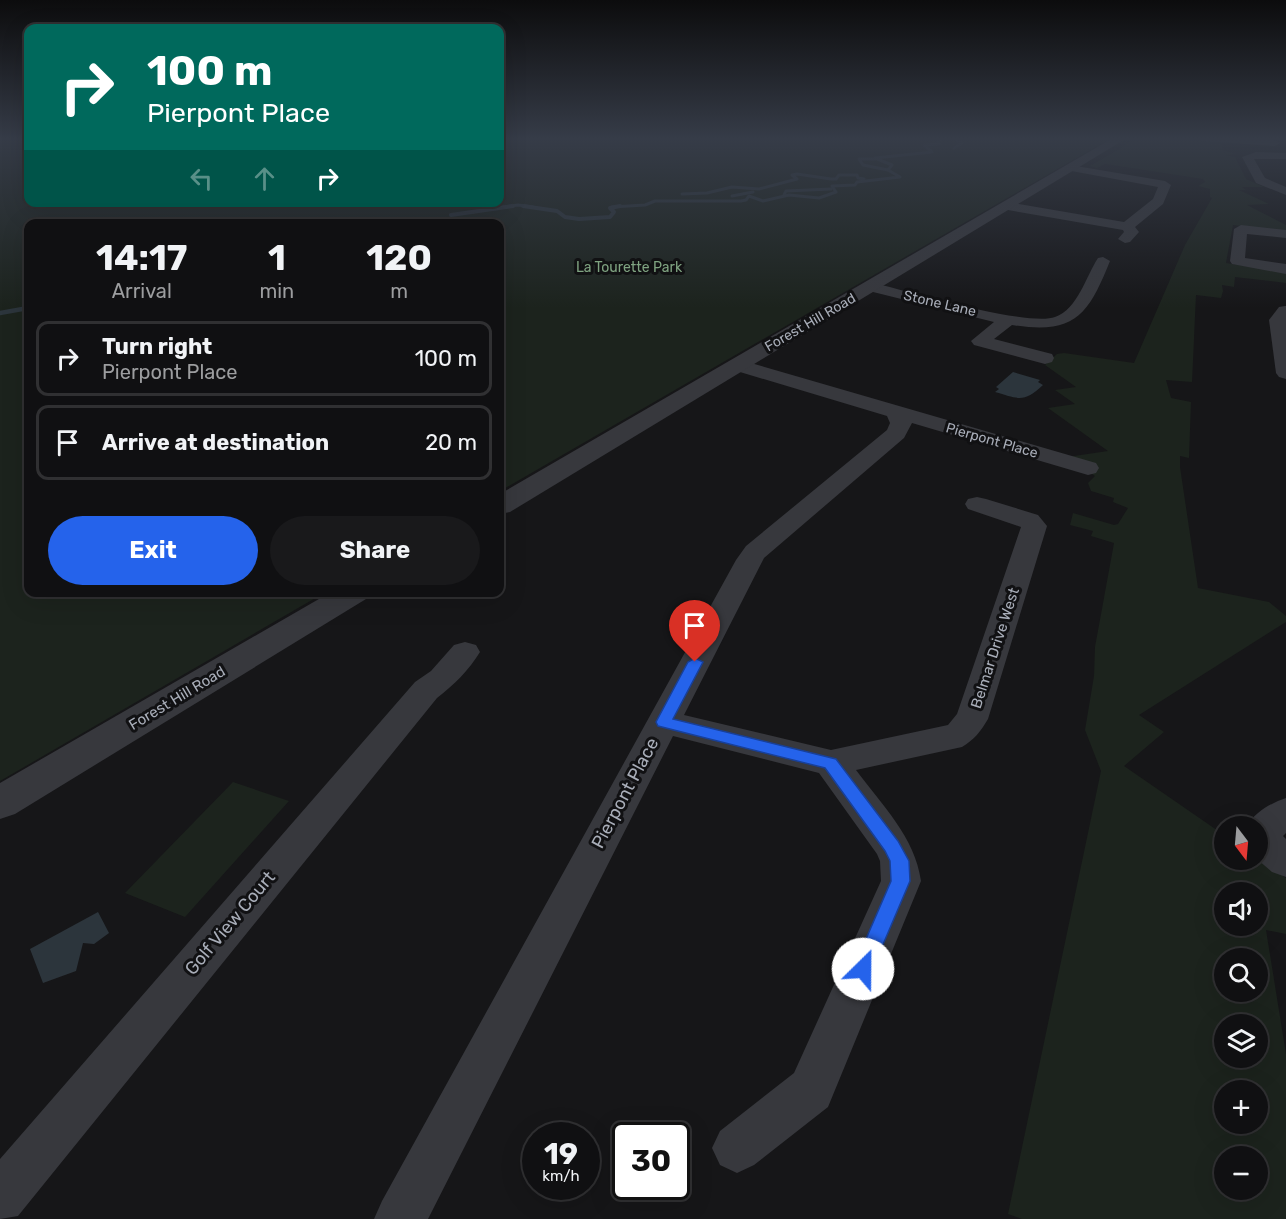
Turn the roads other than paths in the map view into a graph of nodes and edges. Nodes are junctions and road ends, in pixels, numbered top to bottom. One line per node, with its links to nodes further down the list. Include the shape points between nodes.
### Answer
1 (1026, 195): 3 (street, Forest Hill Road)
2 (1161, 195): 4 (street)
3 (1008, 206): 4 (street); 9 (street, Forest Hill Road)
4 (1127, 227): 6 (street, via 1132,232)
5 (1286, 234): 8 (street, via 1241,229 1237,261)
6 (1117, 247)
7 (1103, 261): 11 (street, Stone Lane, via 1090,289 1063,320 1033,323)
8 (1286, 269)
9 (871, 287): 11 (street, Stone Lane); 13 (street, Forest Hill Road)
10 (1285, 311): 14 (street, via 1278,320)
11 (1009, 319): 12 (street, Stone Lane, via 980,342)
12 (1045, 358)
13 (737, 365): 15 (street, Pierpont Place); 17 (street, Forest Hill Road)
14 (1286, 373)
15 (896, 413): 16 (street, Pierpont Place); 21 (street, Pierpont Place, via 901,423 896,433 755,552)
16 (1088, 468)
17 (504, 504)
18 (977, 504): 22 (street, Belmar Drive West, via 1029,520 1034,526 972,719 960,733 944,740)
19 (346, 597): 23 (street, Forest Hill Road)
20 (465, 652): 27 (street, Golf View Court, via 426,690)
21 (664, 722): 22 (street); 28 (street, Pierpont Place)
22 (831, 763): 26 (street, via 892,846 899,861 901,881 811,1090)
23 (0, 803)
24 (1286, 812): 25 (street, via 1262,836)
25 (1286, 861)
26 (737, 1148)
27 (0, 1198)
28 (400, 1219)

